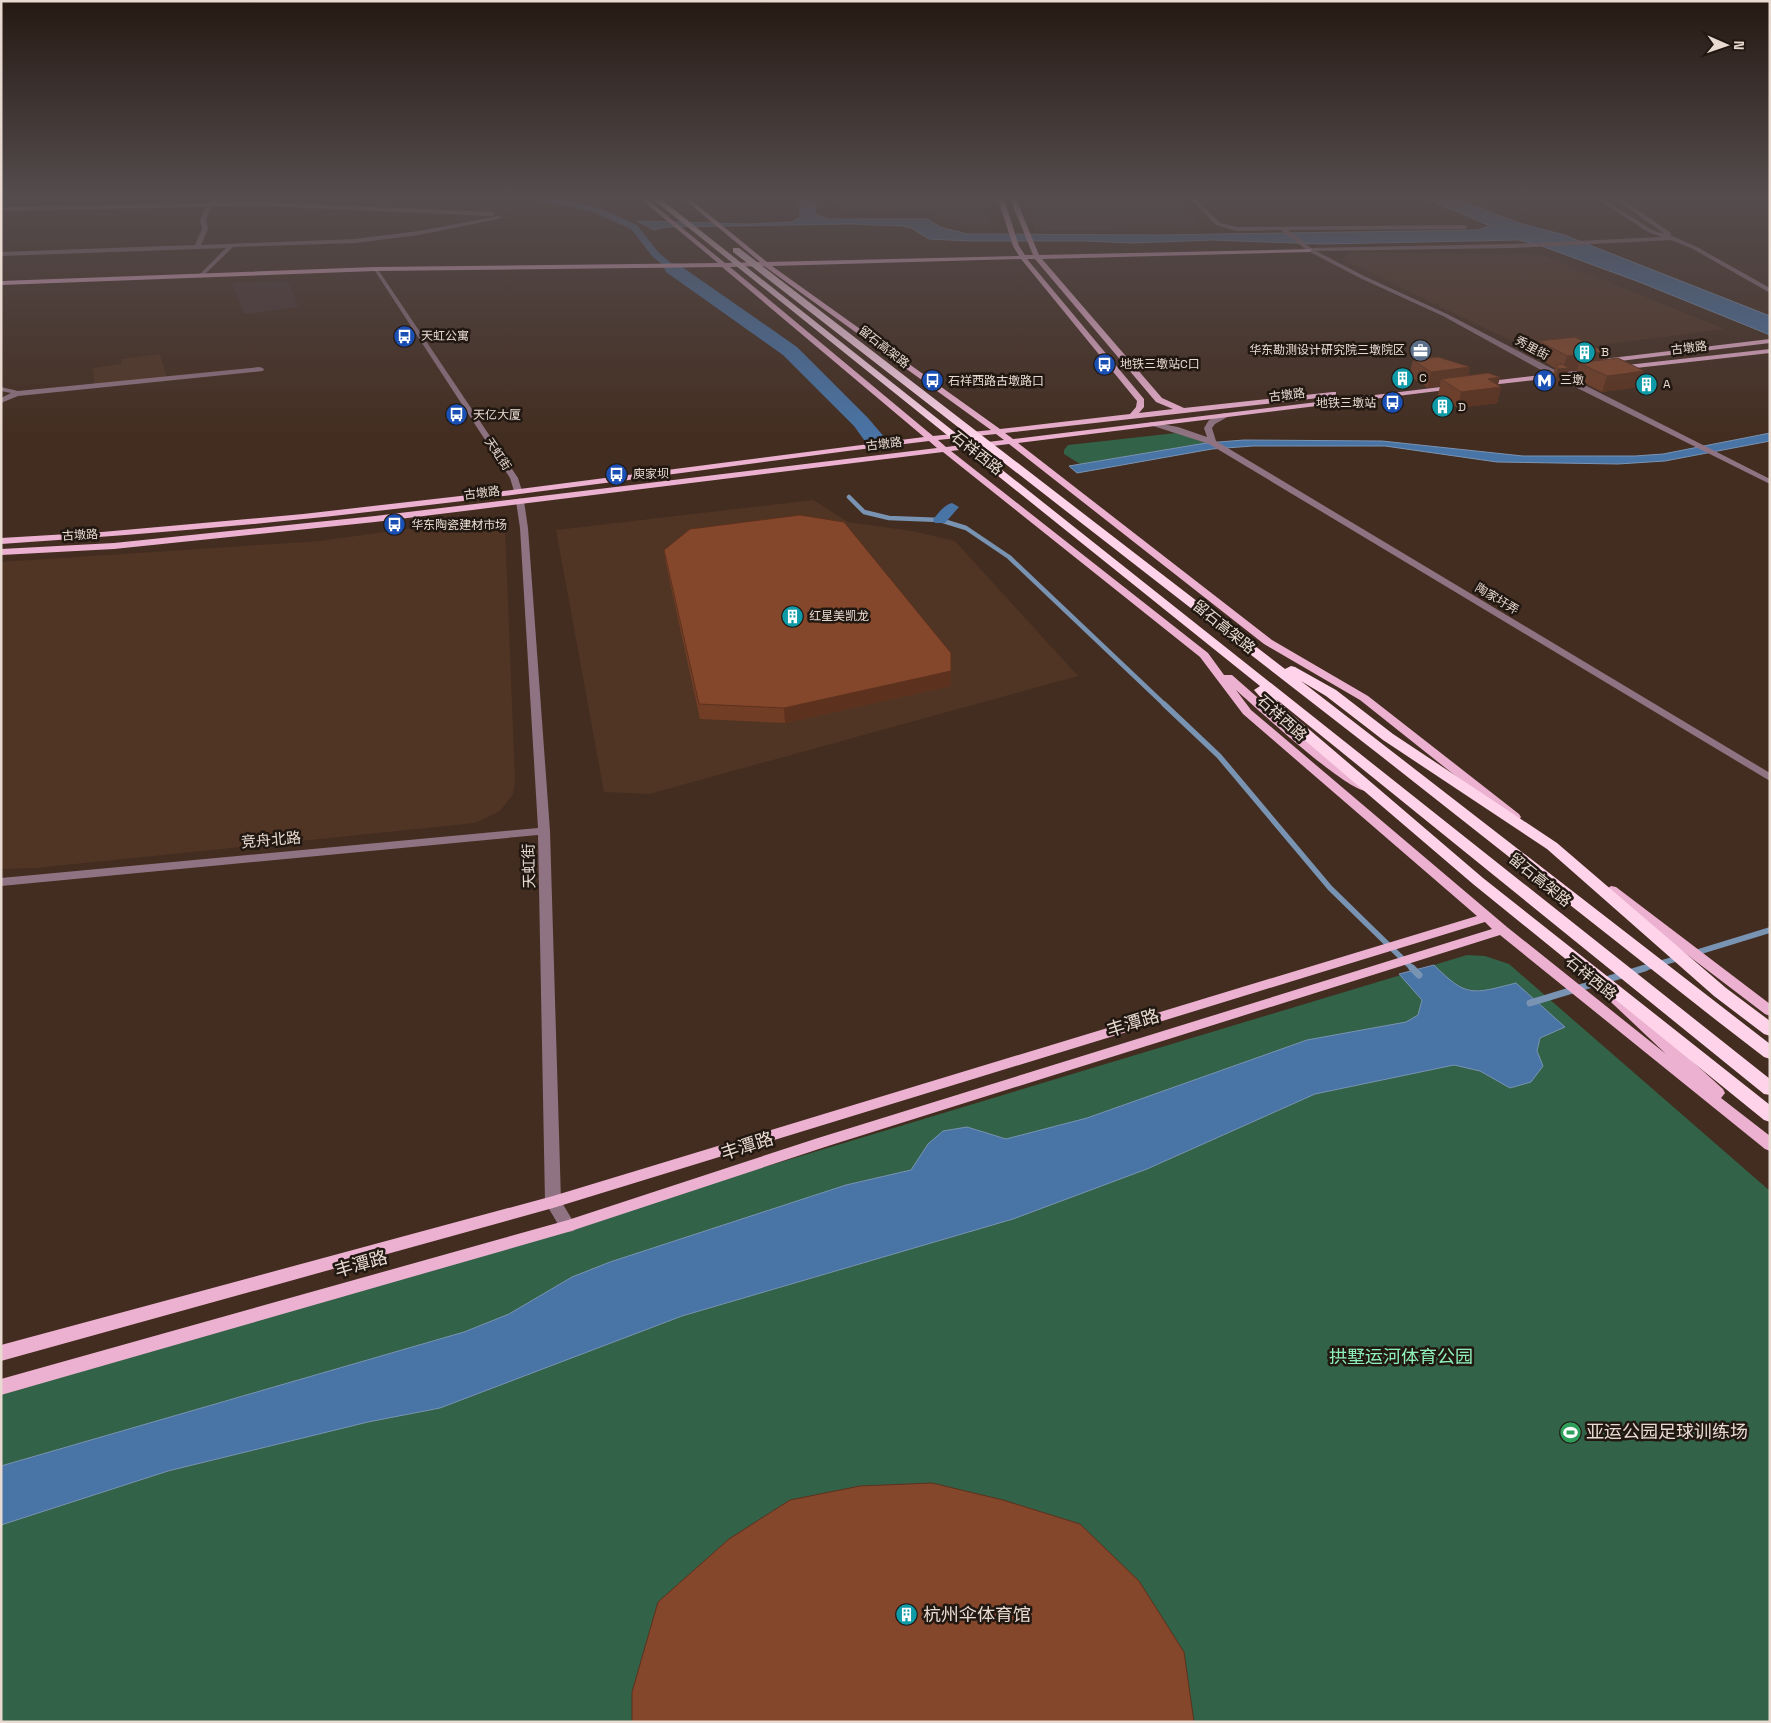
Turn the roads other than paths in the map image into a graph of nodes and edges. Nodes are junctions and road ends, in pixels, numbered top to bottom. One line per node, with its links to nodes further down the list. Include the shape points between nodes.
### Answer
1 (189, 276): 11 (main road)
2 (379, 276): 35 (street, 天虹街, via 514,478)
3 (736, 276): 30 (main road, 石祥西路)
4 (753, 276): 39 (highway, 留石高架路)
5 (770, 276): 38 (highway, 留石高架路)
6 (783, 276): 29 (main road, 石祥西路)
7 (1037, 276): 27 (main road, via 1141,401)
8 (1053, 276): 25 (main road, via 1159,400)
9 (1361, 276): 15 (street, 秀里街, via 1445,315)
10 (1745, 276): 12 (street)
11 (1, 283)
12 (1770, 291)
13 (1770, 341): 15 (main road, 古墩路)
14 (1770, 351): 17 (main road, 古墩路)
15 (1544, 368): 19 (street, 秀里街); 19 (main road, 古墩路, via 1475,381)
16 (260, 369): 23 (street)
17 (1610, 369)
18 (1602, 370): 19 (main road, 古墩路)
19 (1558, 375): 34 (street, 秀里街)
20 (1456, 379): 25 (main road, 古墩路)
21 (1466, 386): 26 (main road, 古墩路)
22 (1, 389): 23 (street, via 14,390)
23 (16, 394): 24 (street)
24 (1, 401)
25 (1185, 411): 27 (main road, 古墩路)
26 (1227, 415): 28 (main road, 古墩路); 32 (street, via 1210,424)
27 (1132, 416): 29 (main road, 古墩路)
28 (1152, 424): 31 (main road, 古墩路); 32 (street, 陶家圩弄)
29 (998, 431): 30 (main road, 古墩路); 31 (main road, 石祥西路)
30 (930, 438): 33 (main road, 石祥西路); 35 (main road, 古墩路)
31 (1010, 441): 33 (main road, 古墩路); 44 (main road, 石祥西路, via 1268,642 1364,698)
32 (1212, 442): 41 (street, 陶家圩弄)
33 (945, 449): 35 (main road, 古墩路); 40 (main road, 石祥西路)
34 (1770, 482)
35 (519, 496): 36 (main road, 古墩路, via 104,536); 37 (main road, 古墩路, via 375,519 114,546); 43 (street, 天虹街)
36 (1, 541)
37 (1, 552)
38 (1238, 639): 44 (highway, via 1331,693 1388,737); 52 (highway, 留石高架路)
39 (1217, 646): 42 (highway, via 1285,716); 53 (highway, 留石高架路)
40 (1204, 655): 42 (main road, via 1334,770); 46 (main road, 石祥西路, via 1247,712)
41 (1770, 778)
42 (1377, 796): 49 (highway)
43 (544, 831): 45 (street, 竞舟北路); 57 (street, 天虹街)
44 (1552, 846): 48 (highway)
45 (1, 882)
46 (1488, 917): 47 (main road, 石祥西路); 57 (main road, 丰潭路)
47 (1502, 930): 56 (main road, 石祥西路); 58 (main road, 丰潭路, via 823,1142)
48 (1719, 981): 50 (main road); 51 (highway)
49 (1633, 1010): 54 (highway); 55 (main road)
50 (1770, 1011)
51 (1770, 1030)
52 (1770, 1053)
53 (1770, 1089)
54 (1770, 1114)
55 (1770, 1140)
56 (1770, 1145)
57 (553, 1202): 58 (street); 59 (main road, 丰潭路)
58 (568, 1226): 60 (main road, 丰潭路)
59 (1, 1353)
60 (1, 1387)

